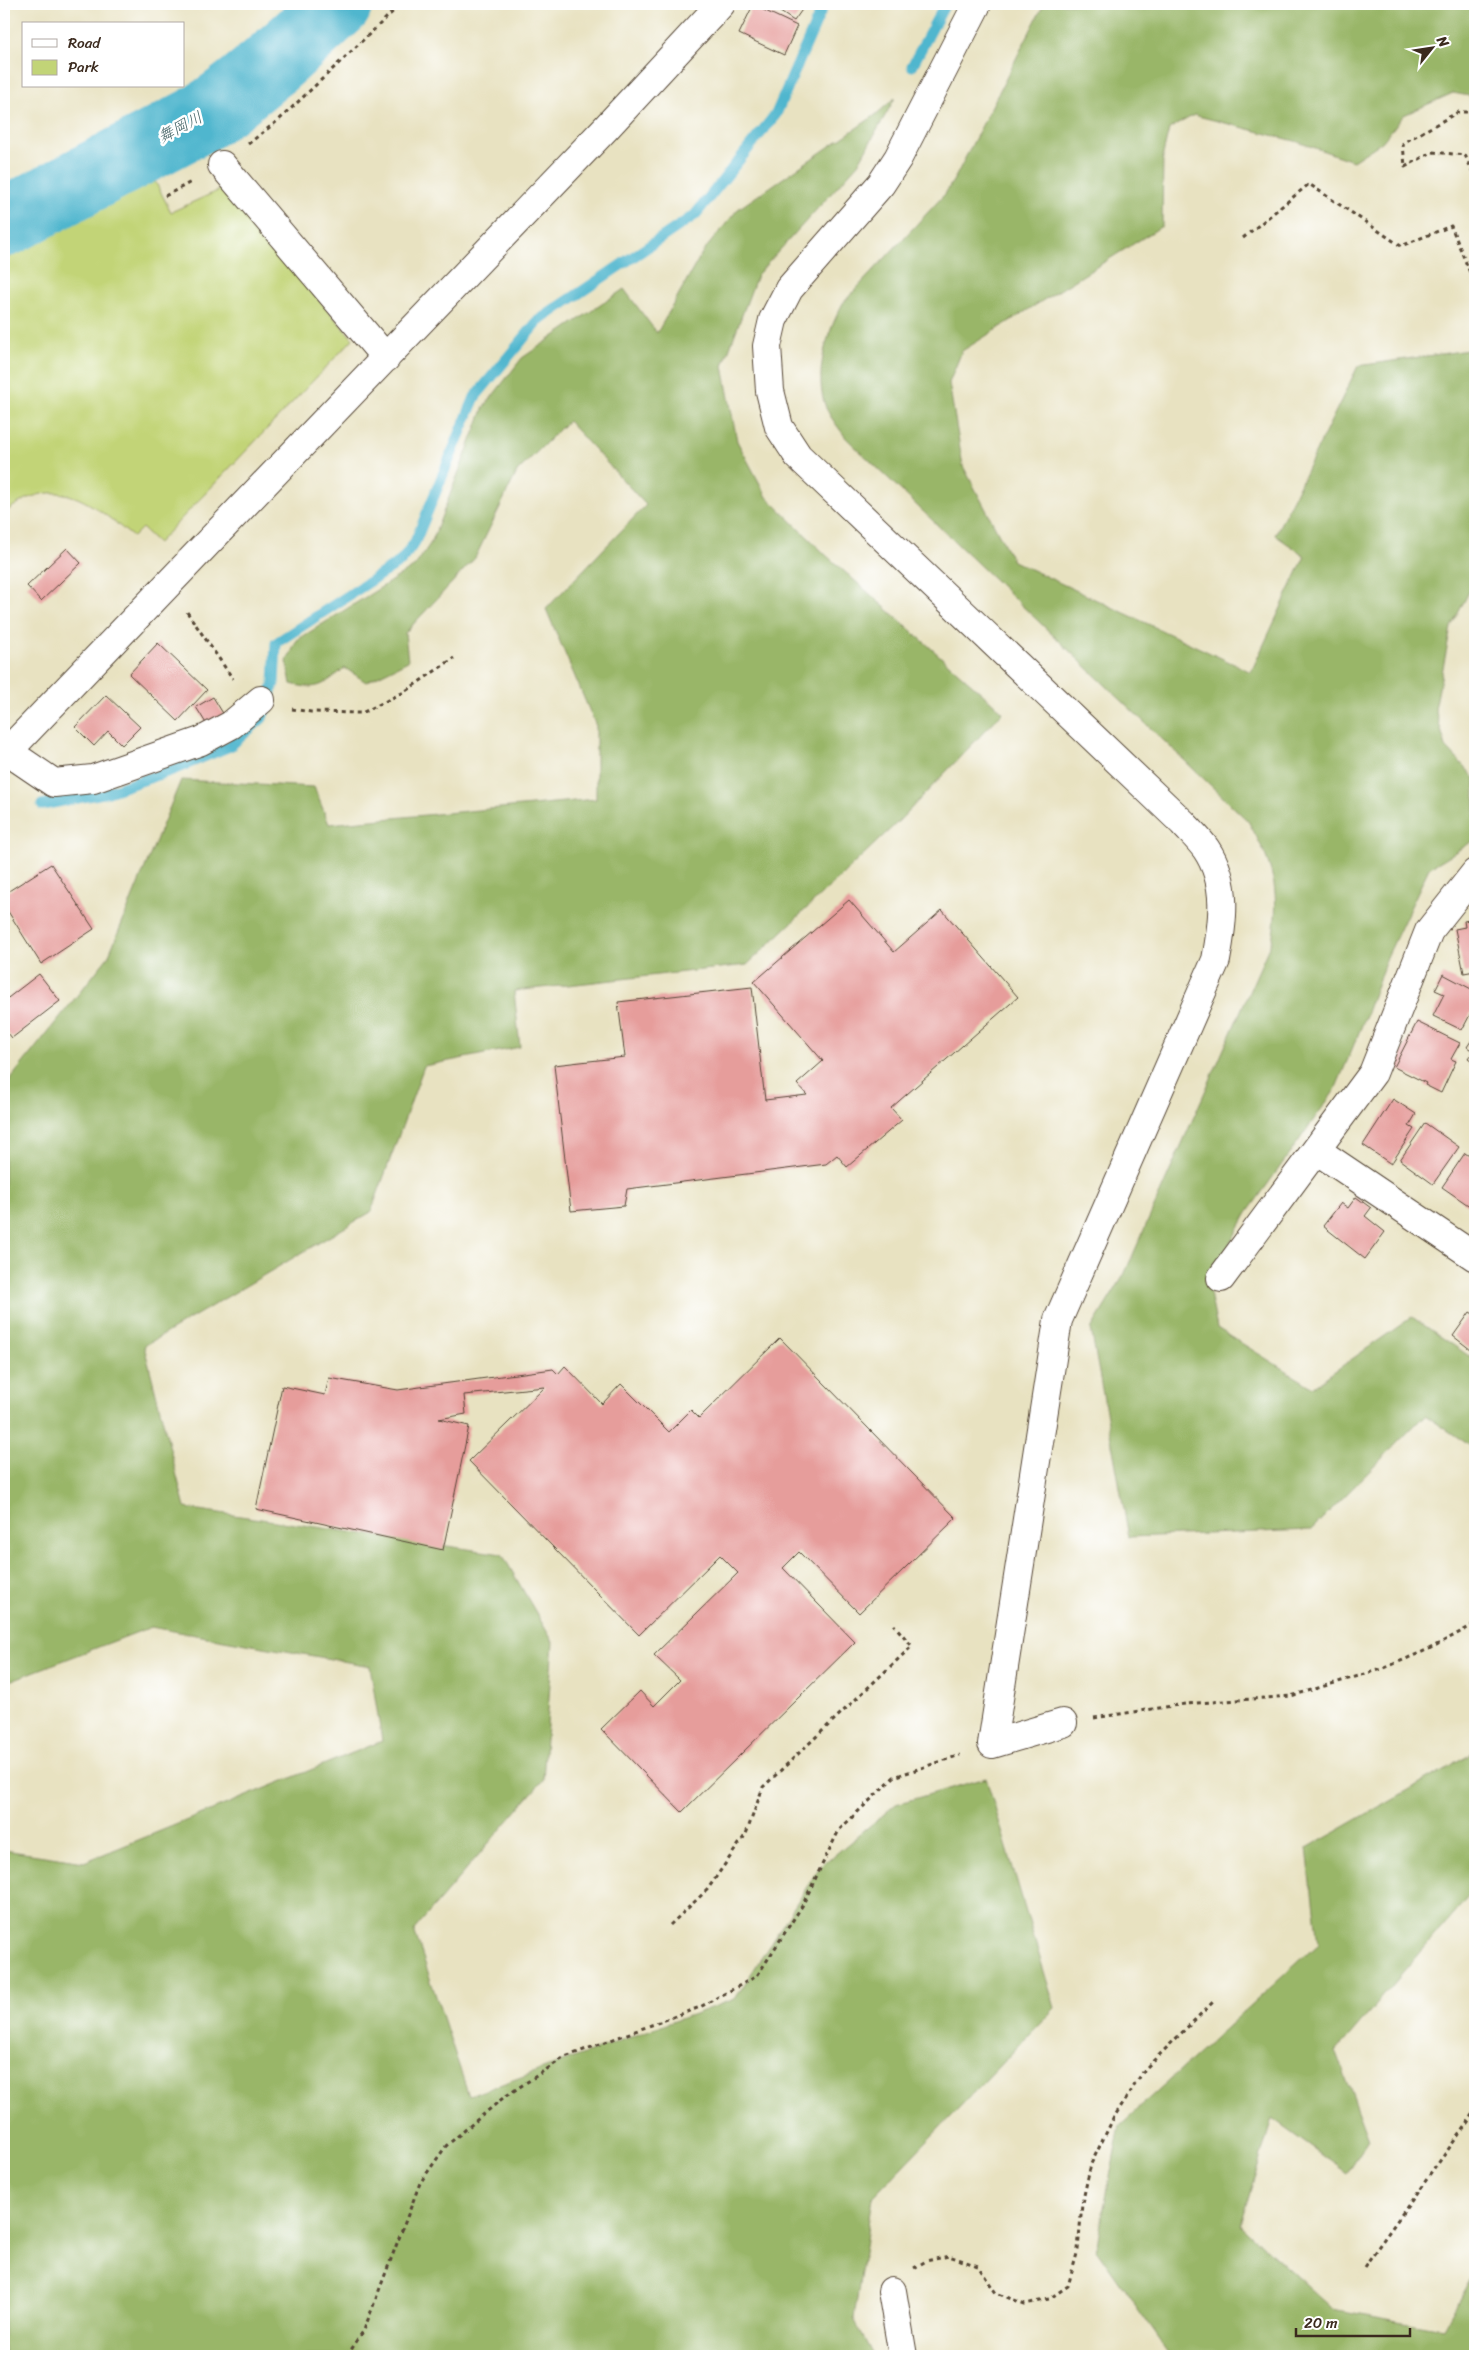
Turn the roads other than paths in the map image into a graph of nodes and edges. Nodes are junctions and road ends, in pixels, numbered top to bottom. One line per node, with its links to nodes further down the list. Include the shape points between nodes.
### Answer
1 (721, 4): 4 (street)
2 (977, 4): 11 (street, via 890,171 788,289 773,320 768,346 770,391 780,427 798,456 1183,823 1206,849 1221,883 1222,924 1216,960 1058,1320 992,1744)
3 (222, 165): 4 (street)
4 (386, 358): 6 (street)
5 (260, 700): 6 (street, via 230,725 201,741 93,779 54,783)
6 (5, 752)
7 (1475, 873): 8 (street, via 1429,931 1373,1073)
8 (1316, 1150): 9 (street); 10 (street)
9 (1475, 1257)
10 (1221, 1278)
11 (1063, 1723)
12 (892, 2291): 13 (street)
13 (903, 2356)

